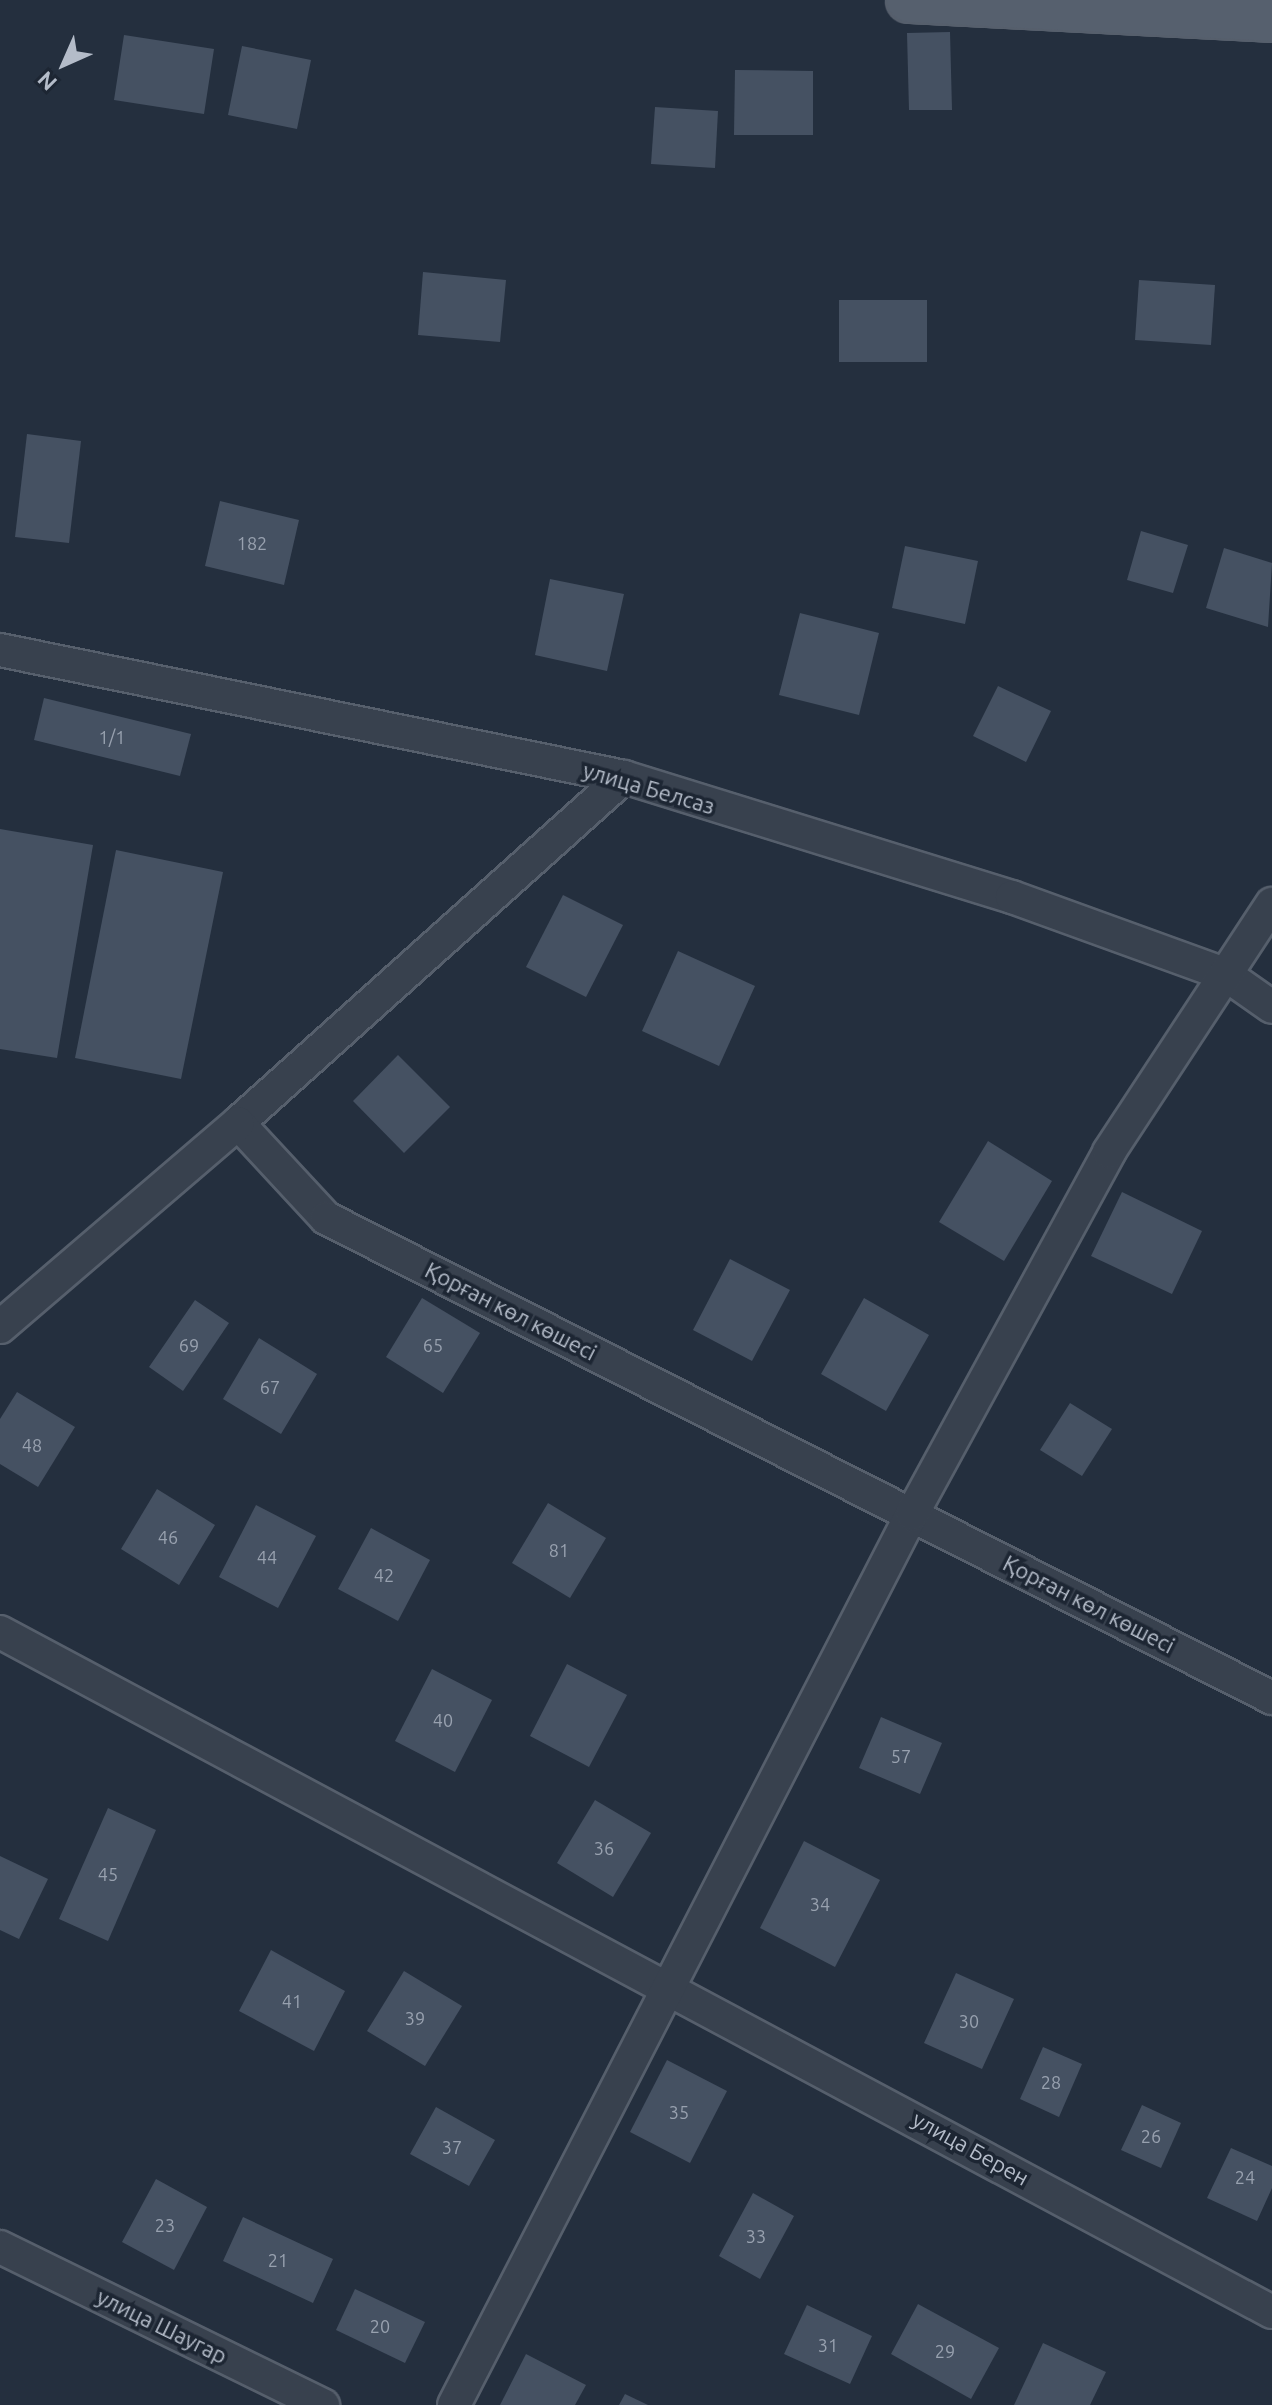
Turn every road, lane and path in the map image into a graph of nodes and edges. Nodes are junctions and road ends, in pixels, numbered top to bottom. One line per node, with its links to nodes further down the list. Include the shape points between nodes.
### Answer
1 (909, 0): 2 (main road)
2 (1272, 19)
3 (0, 650): 4 (street, улица Белсаз)
4 (624, 777): 6 (street, улица Белсаз, via 1012,897); 8 (street)
5 (1272, 904): 6 (street)
6 (1225, 974): 7 (street, улица Белсаз); 10 (street, via 1109,1152)
7 (1272, 1007)
8 (238, 1123): 9 (street); 10 (street, Қорған көл көшесі, via 326,1218)
9 (0, 1327)
10 (912, 1514): 12 (street, Қорған көл көшесі); 13 (street)
11 (0, 1632): 13 (street, улица Берен)
12 (1272, 1698)
13 (669, 1984): 15 (street, улица Берен); 17 (street)
14 (0, 2247): 16 (street, улица Шаугар)
15 (1272, 2312)
16 (323, 2405)
17 (454, 2405)

